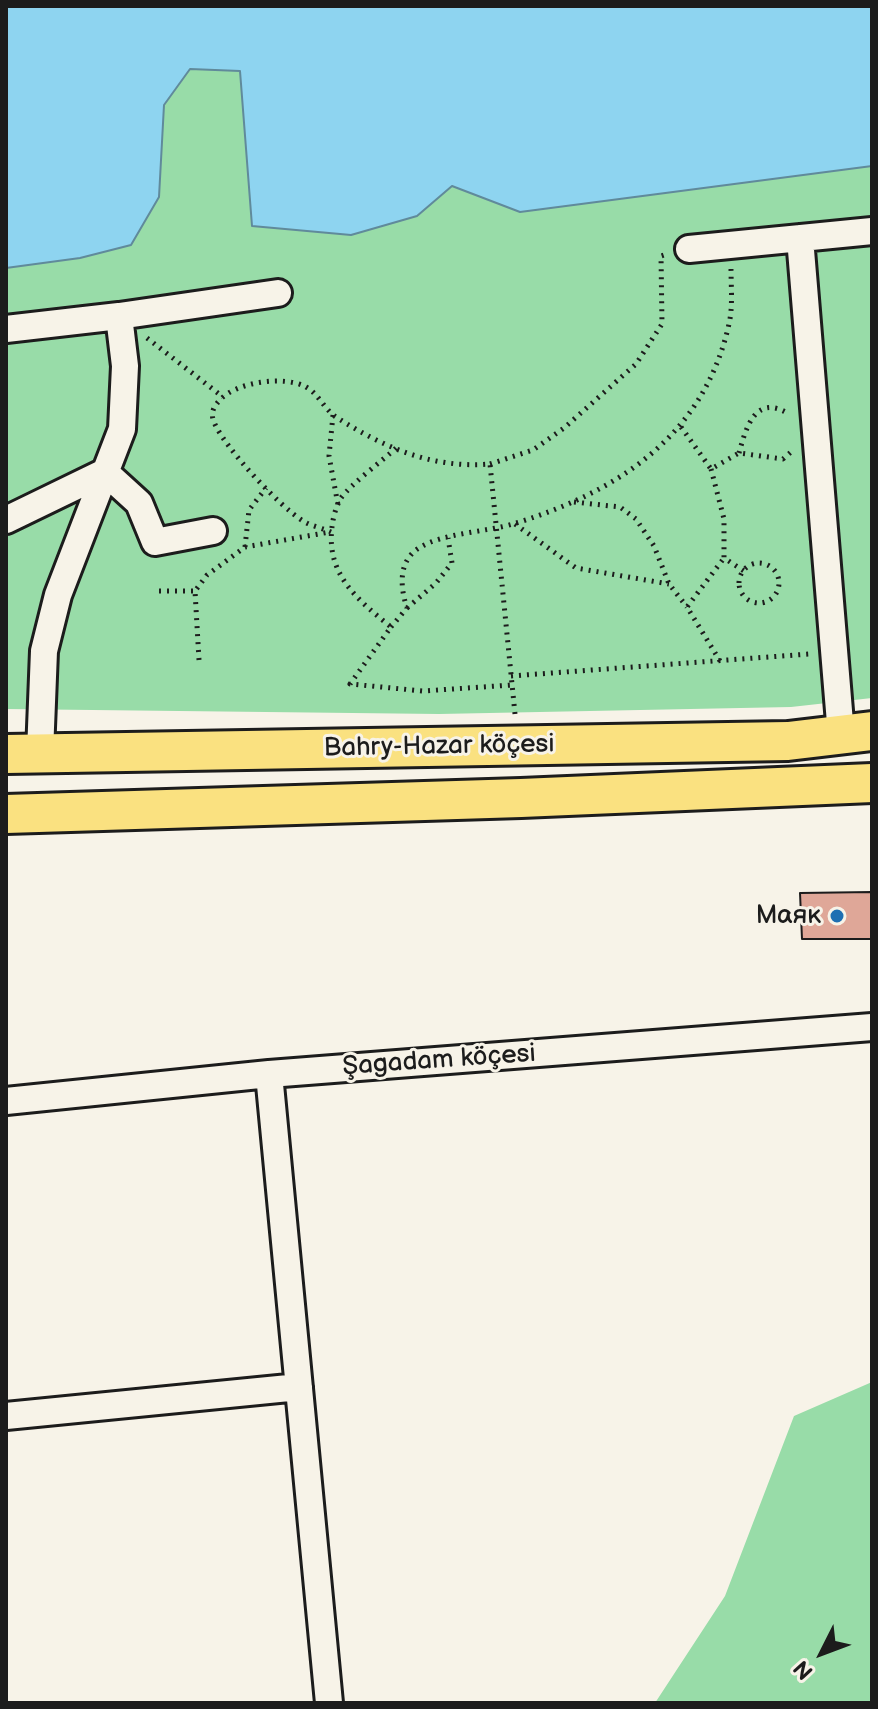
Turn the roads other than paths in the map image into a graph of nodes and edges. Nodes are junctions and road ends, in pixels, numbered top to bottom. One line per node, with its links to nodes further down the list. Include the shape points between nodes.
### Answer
1 (872, 231): 2 (street)
2 (800, 238): 3 (street); 10 (street, via 834,652)
3 (689, 249)
4 (278, 293): 5 (street)
5 (119, 316): 6 (street); 7 (street, via 125,407)
6 (6, 329)
7 (105, 472): 8 (street); 9 (street, via 139,503 155,542); 11 (street, via 58,595)
8 (6, 520)
9 (213, 531)
10 (856, 733): 11 (highway, Bahry-Hazar köçesi, via 788,741)
11 (23, 753)
12 (872, 783): 13 (highway, Bahry-Hazar köçesi)
13 (6, 814)
14 (872, 1027): 15 (street, Şagadam köçesi)
15 (269, 1074): 16 (street, Şagadam köçesi); 17 (street)
16 (6, 1101)
17 (299, 1387): 18 (street); 19 (street)
18 (6, 1416)
19 (329, 1703)

